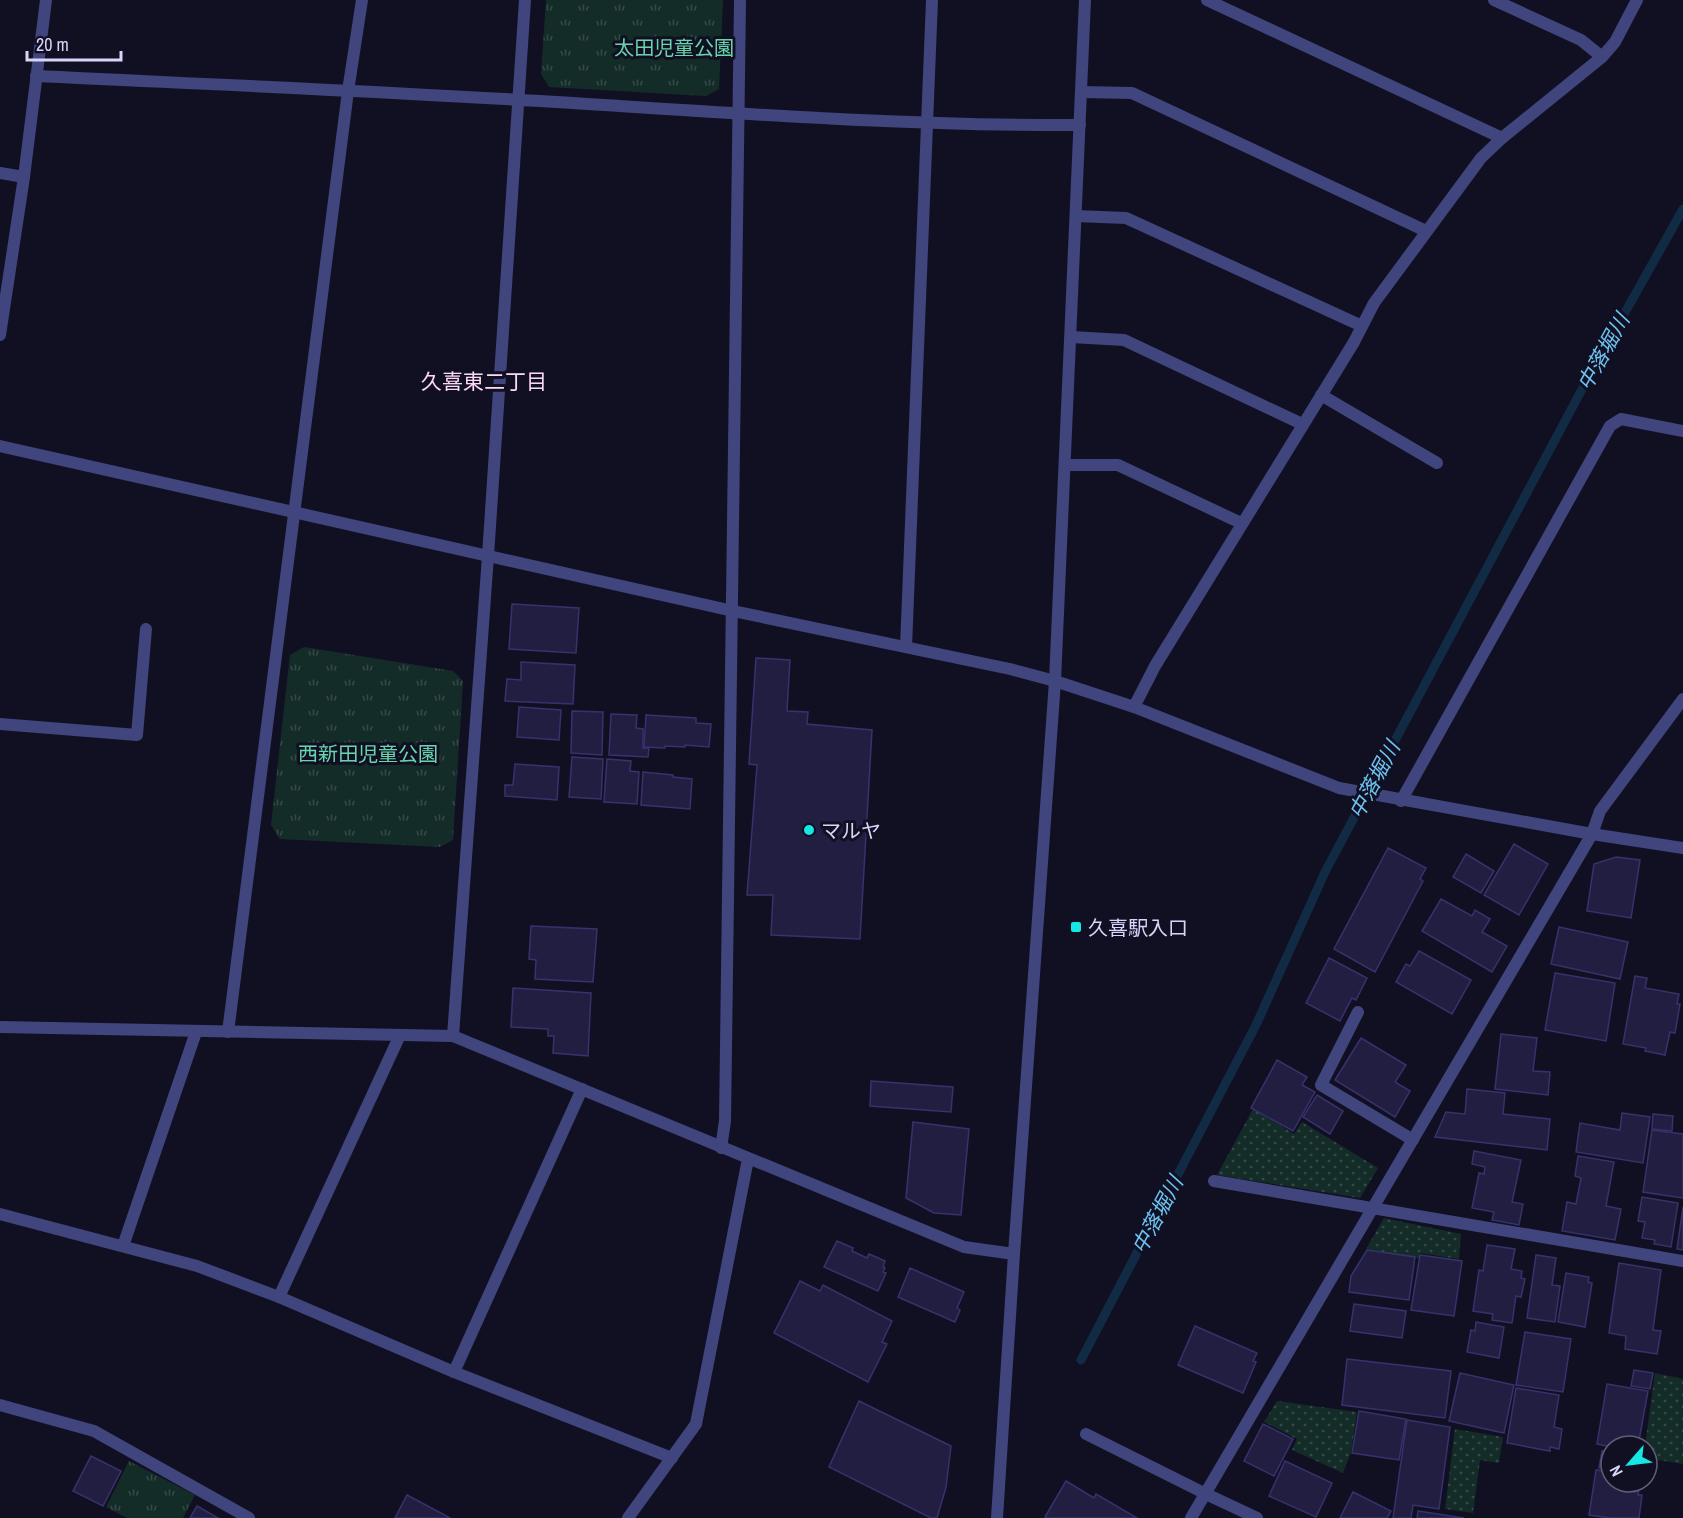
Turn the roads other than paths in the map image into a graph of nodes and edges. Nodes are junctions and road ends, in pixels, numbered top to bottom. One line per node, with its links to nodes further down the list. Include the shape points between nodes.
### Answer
1 (46, 0): 11 (street)
2 (362, 0): 12 (street)
3 (525, 0): 14 (street)
4 (740, 0): 15 (street)
5 (932, 0): 16 (street)
6 (1085, 0): 13 (street)
7 (1207, 0): 18 (street)
8 (1494, 0): 10 (street, via 1581,40)
9 (1637, 0): 10 (street, via 1615,42)
10 (1602, 57): 18 (street)
11 (36, 75): 12 (street); 20 (street)
12 (348, 92): 14 (street); 32 (street)
13 (1081, 92): 17 (street); 22 (street, via 1132,93)
14 (518, 100): 15 (street); 34 (street)
15 (738, 113): 16 (street); 35 (street)
16 (927, 122): 17 (street); 37 (street)
17 (1080, 125): 21 (street)
18 (1502, 138): 22 (street, via 1481,158)
19 (0, 173): 20 (street)
20 (24, 177): 24 (street)
21 (1076, 216): 23 (street, via 1126,218); 25 (street)
22 (1426, 231): 23 (street)
23 (1362, 326): 26 (street)
24 (0, 335)
25 (1071, 337): 27 (street, via 1124,340); 31 (street)
26 (1321, 395): 27 (street); 30 (street)
27 (1302, 424): 33 (street)
28 (1683, 431): 42 (street, via 1621,419 1610,426)
29 (0, 446): 32 (street)
30 (1437, 463)
31 (1065, 465): 33 (street, via 1118,465); 38 (street)
32 (295, 512): 34 (street); 48 (street)
33 (1241, 523): 40 (street)
34 (488, 556): 35 (street); 50 (street)
35 (733, 611): 37 (street); 53 (street, via 725,1121)
36 (146, 629): 41 (street, via 137,735)
37 (906, 648): 38 (street)
38 (1055, 681): 40 (street); 59 (street)
39 (1683, 699): 43 (street, via 1600,811)
40 (1134, 707): 42 (street, via 1339,788)
41 (0, 724)
42 (1397, 800): 43 (street)
43 (1592, 834): 44 (street); 52 (street)
44 (1683, 848)
45 (1358, 1012): 52 (street, via 1321,1085)
46 (0, 1027): 47 (street)
47 (196, 1032): 48 (street); 58 (street)
48 (228, 1032): 49 (street)
49 (400, 1035): 50 (street); 61 (street)
50 (453, 1036): 51 (street)
51 (582, 1089): 53 (street); 62 (street)
52 (1413, 1140): 56 (street)
53 (721, 1148): 54 (street)
54 (748, 1159): 59 (street, via 964,1247); 65 (street, via 696,1424)
55 (1214, 1181): 56 (street)
56 (1372, 1208): 60 (street); 66 (street)
57 (0, 1214): 58 (street)
58 (123, 1246): 61 (street, via 197,1266)
59 (1014, 1254): 69 (street)
60 (1683, 1261)
61 (279, 1297): 62 (street)
62 (454, 1372): 65 (street)
63 (0, 1405): 67 (street, via 94,1431)
64 (1086, 1434): 66 (street)
65 (672, 1458): 68 (street)
66 (1206, 1494): 70 (street); 71 (street)
67 (249, 1518)
68 (628, 1518)
69 (997, 1518)
70 (1191, 1518)
71 (1257, 1518)

